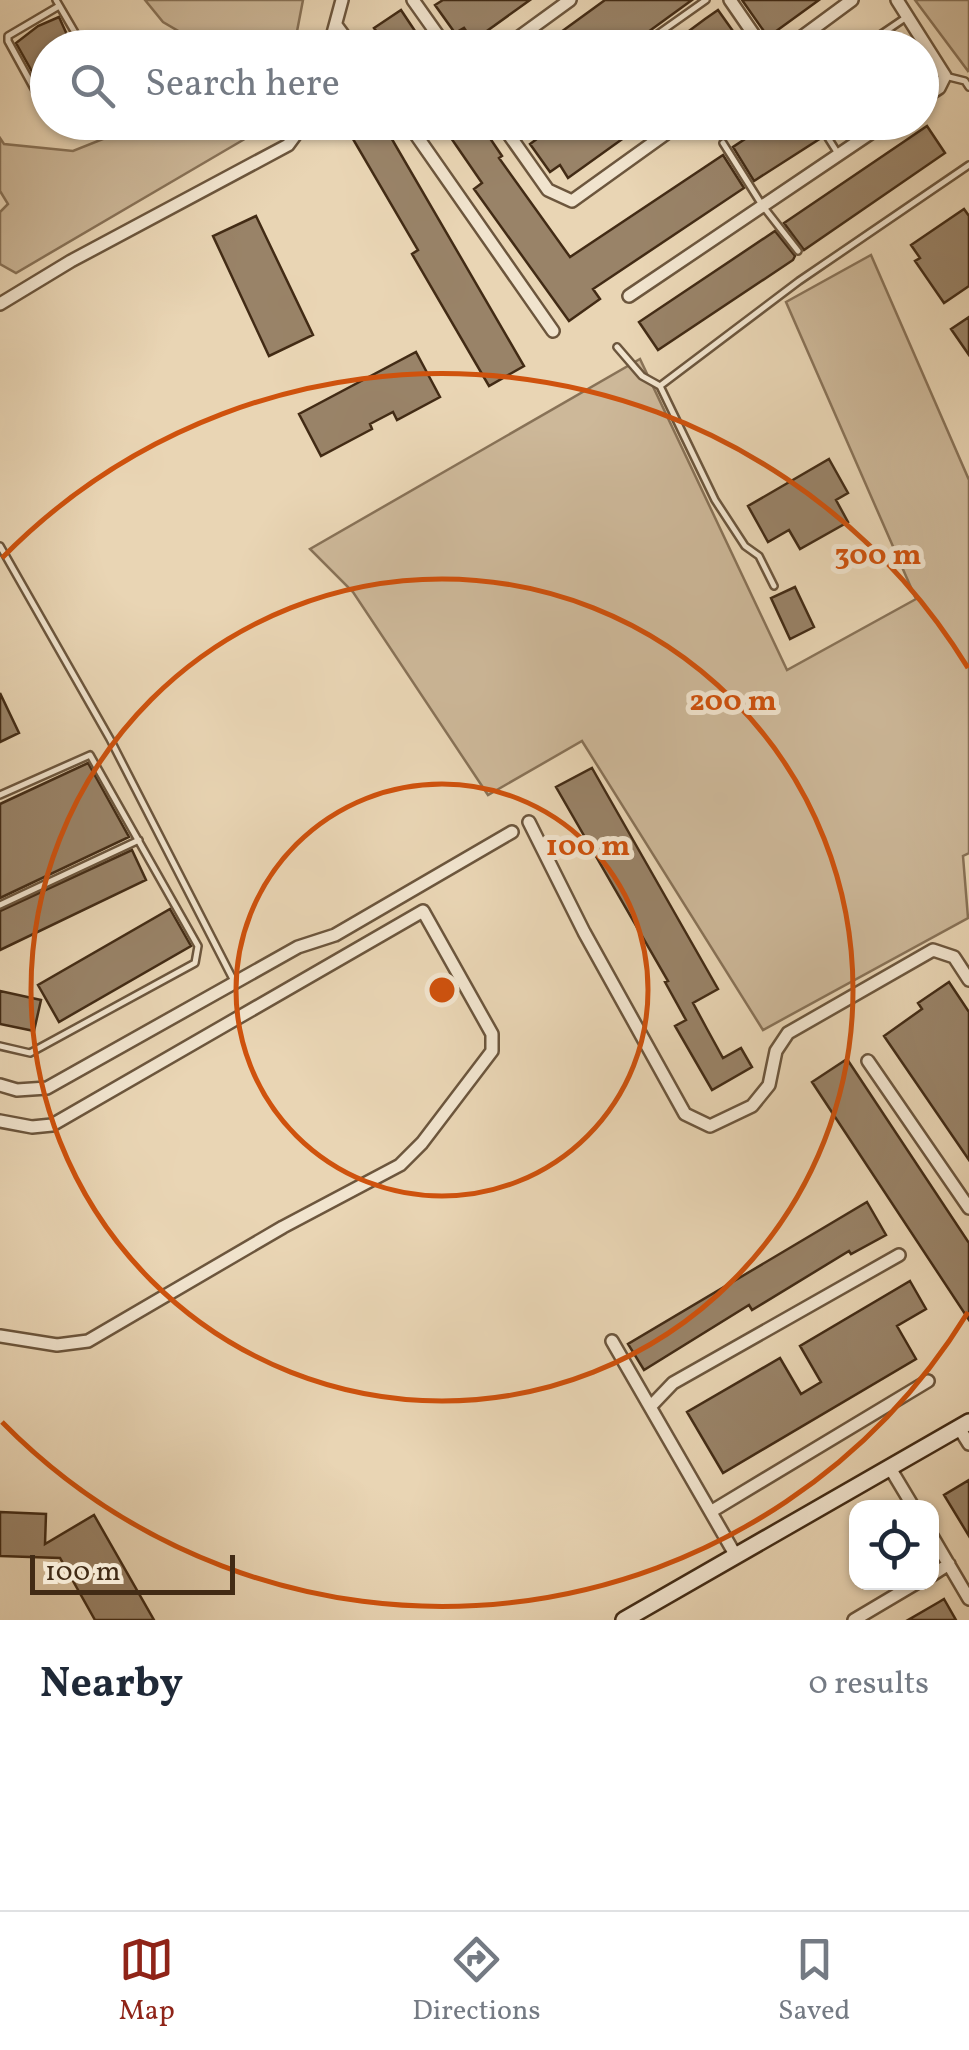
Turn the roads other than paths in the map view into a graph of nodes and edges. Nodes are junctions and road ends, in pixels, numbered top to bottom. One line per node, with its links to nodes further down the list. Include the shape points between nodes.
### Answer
1 (342, 0): 10 (street)
2 (570, 0): 15 (street)
3 (706, 0): 16 (lane)
4 (730, 0): 17 (street)
5 (852, 0): 18 (street)
6 (897, 0): 9 (street)
7 (420, 2): 14 (street)
8 (58, 3): 11 (lane); 23 (lane, via 8,36)
9 (908, 16): 19 (lane); 20 (street)
10 (336, 25): 12 (street); 13 (street)
11 (74, 30)
12 (334, 30)
13 (340, 30)
14 (436, 30)
15 (529, 30)
16 (664, 30)
17 (751, 30)
18 (812, 30)
19 (887, 30)
20 (917, 30)
21 (939, 66): 22 (street)
22 (945, 76): 24 (lane); 25 (street)
23 (30, 81)
24 (969, 87)
25 (939, 88)
26 (292, 140): 38 (street)
27 (420, 140): 39 (street)
28 (511, 140): 29 (street, via 548,190 572,201)
29 (657, 140)
30 (829, 140): 33 (lane)
31 (860, 140): 33 (street)
32 (722, 143): 35 (lane)
33 (838, 155): 35 (street)
34 (969, 166): 41 (lane)
35 (762, 205): 36 (lane); 37 (street)
36 (798, 252)
37 (628, 296)
38 (0, 304)
39 (553, 330)
40 (617, 347): 41 (lane)
41 (660, 386): 43 (lane, via 715,500)
42 (0, 546): 50 (lane, via 110,739)
43 (774, 586)
44 (0, 795): 47 (lane, via 88,755)
45 (529, 822): 49 (street, via 685,1114 710,1126 752,1106 769,1085 788,1032 933,950 954,957)
46 (512, 832): 50 (street, via 334,935)
47 (138, 840): 48 (lane); 51 (lane, via 198,946 195,963 30,1054)
48 (0, 904)
49 (969, 980)
50 (235, 983): 53 (street, via 47,1088)
51 (0, 1046)
52 (868, 1061): 55 (street)
53 (0, 1085)
54 (0, 1122): 57 (street, via 52,1126 422,911 492,1034 492,1051 400,1165 88,1341 57,1345)
55 (969, 1208)
56 (898, 1256): 60 (street, via 673,1383)
57 (0, 1336)
58 (612, 1341): 60 (street)
59 (928, 1381): 65 (street)
60 (651, 1406): 65 (street)
61 (964, 1425): 62 (street); 63 (street)
62 (969, 1444)
63 (890, 1468): 64 (street); 67 (street)
64 (909, 1500)
65 (712, 1511): 67 (street)
66 (939, 1548): 68 (street)
67 (736, 1556): 72 (street)
68 (949, 1564): 69 (street); 71 (street)
69 (939, 1570)
70 (905, 1590): 73 (street)
71 (969, 1599)
72 (630, 1619)
73 (854, 1620)

